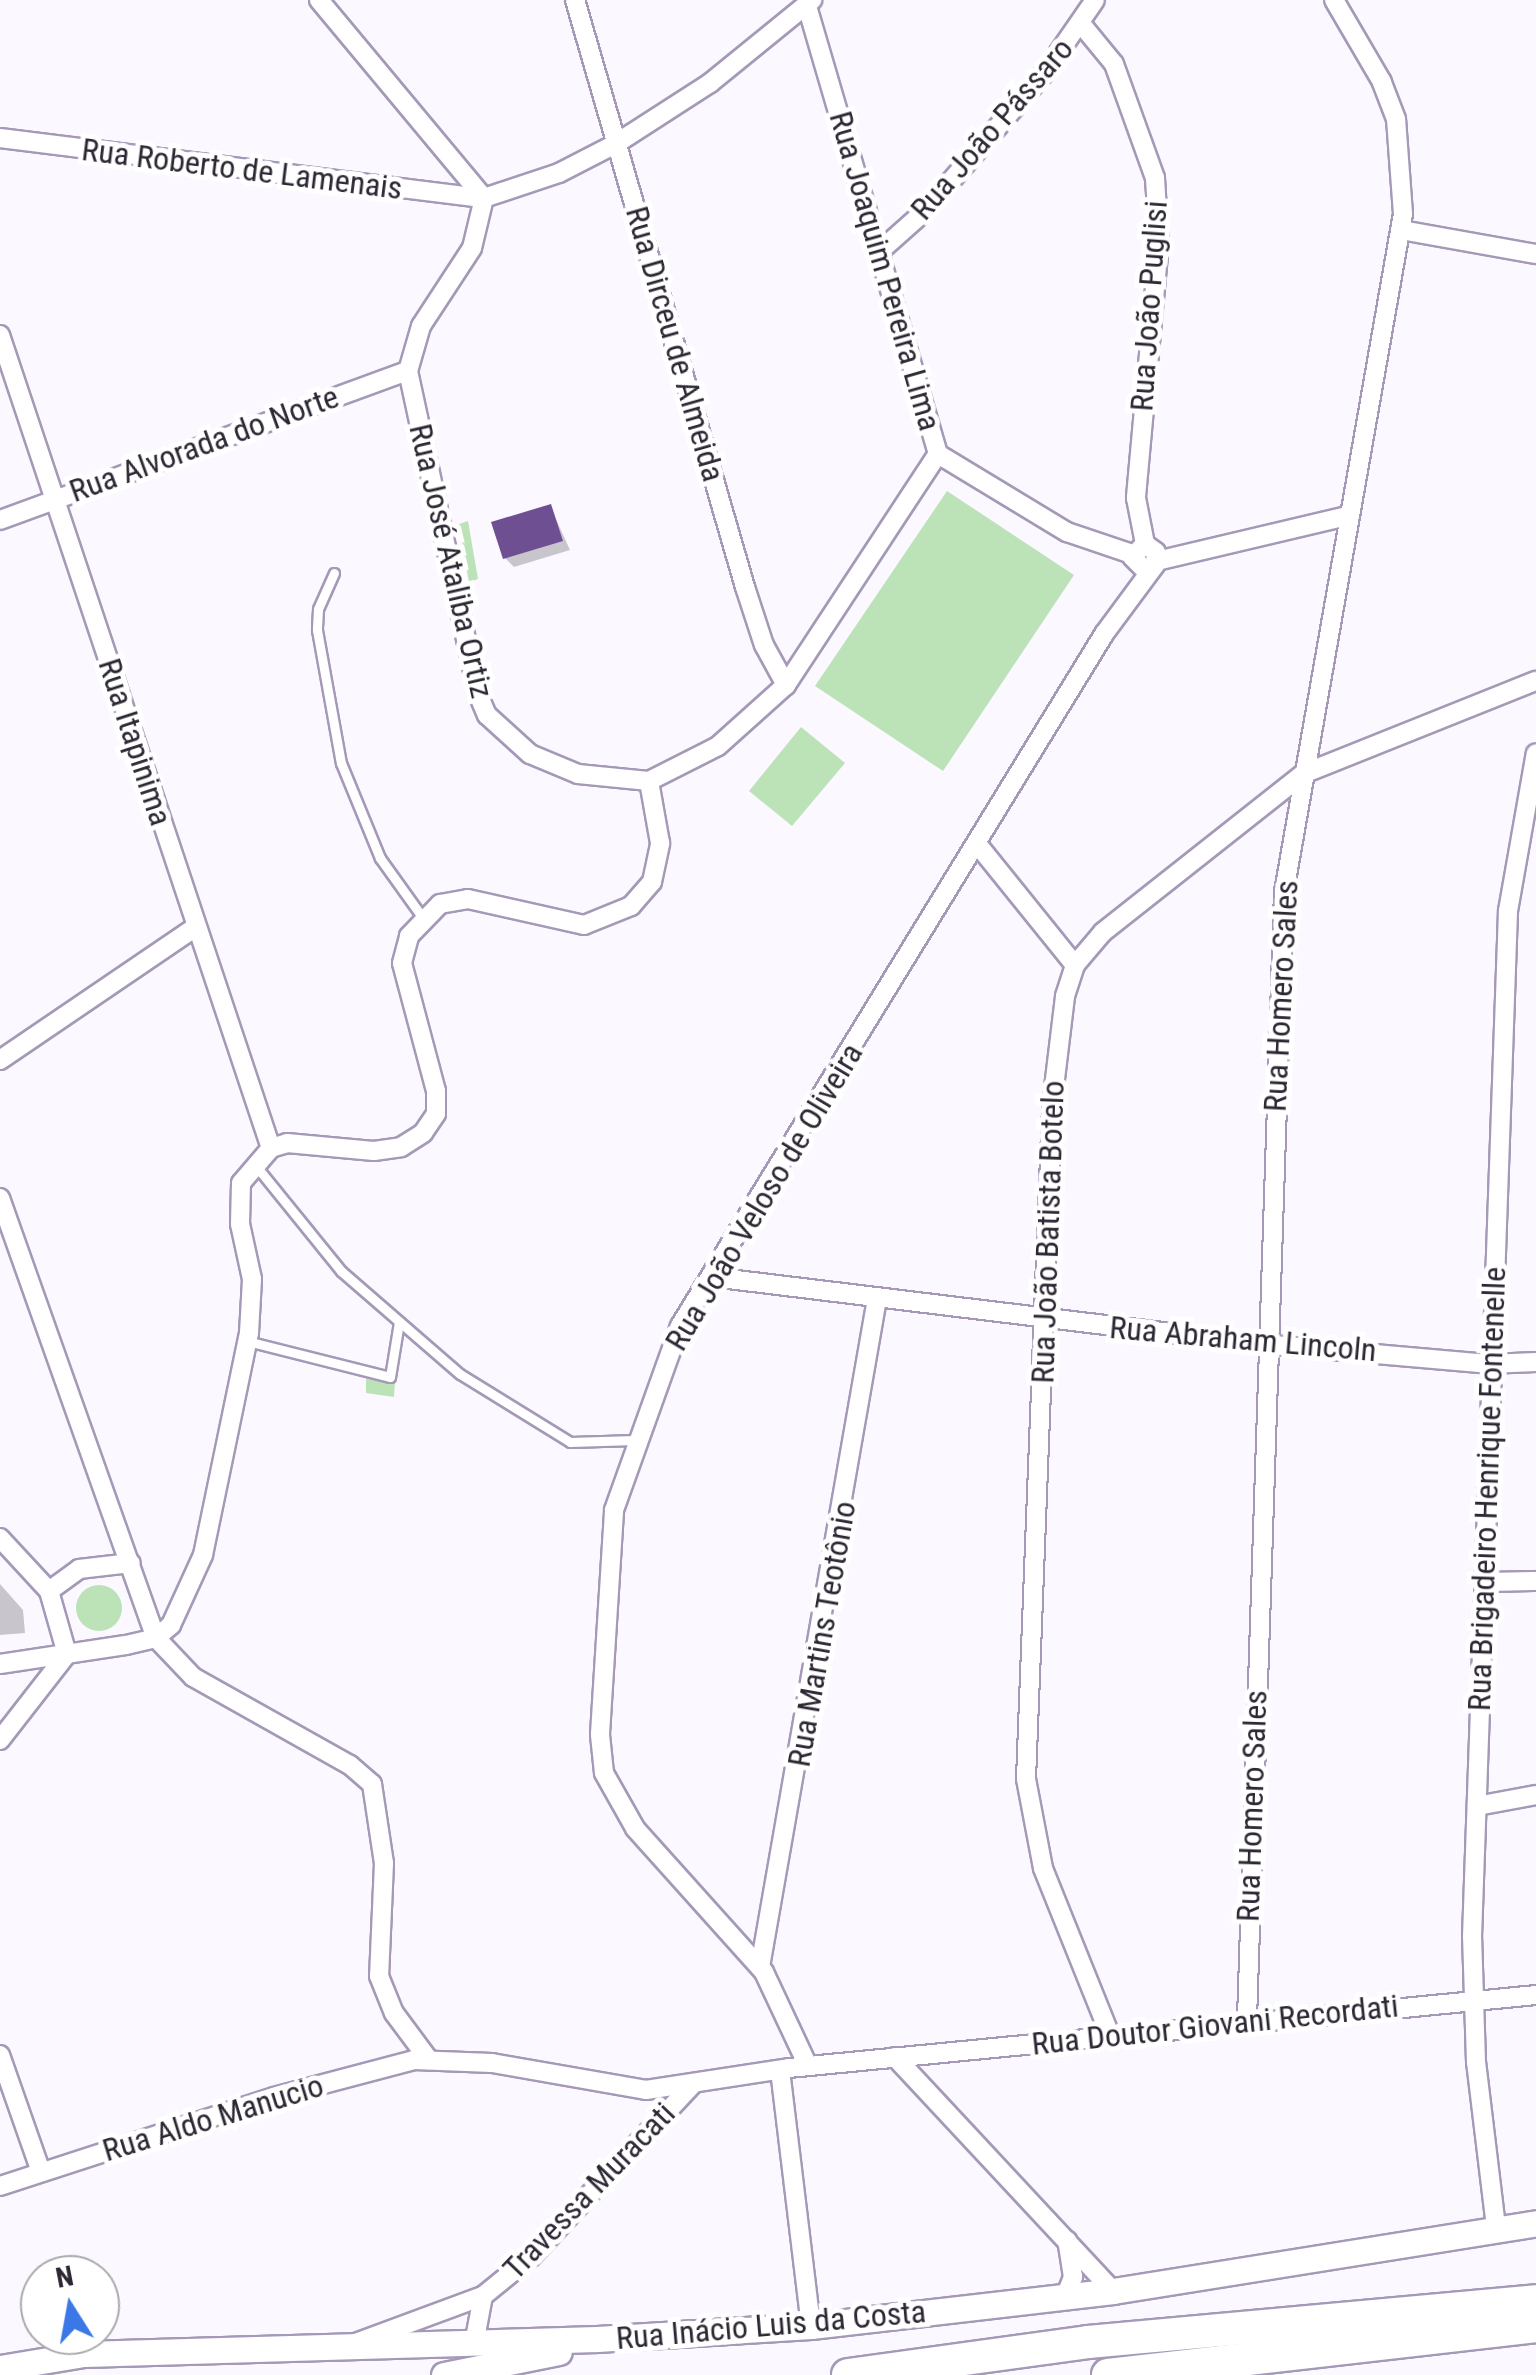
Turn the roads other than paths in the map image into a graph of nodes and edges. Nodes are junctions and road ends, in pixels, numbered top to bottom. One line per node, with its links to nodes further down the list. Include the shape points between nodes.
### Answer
1 (319, 0): 9 (street)
2 (575, 0): 8 (street, Rua Dirceu de Almeida)
3 (1095, 0): 6 (street, Rua João Pássaro)
4 (1334, 0): 10 (street, Rua Homero Sales, via 1396,119 1404,163)
5 (810, 3): 8 (street, via 710,83); 11 (street, Rua Joaquim Pereira Lima)
6 (1082, 25): 11 (street, Rua João Pássaro, via 924,212); 19 (street, Rua João Puglisi, via 1114,64 1156,178 1159,244 1136,498)
7 (0, 138): 9 (street, Rua Roberto de Lamenais)
8 (616, 143): 9 (street, via 558,173); 23 (street, Rua Dirceu de Almeida, via 745,587 764,645)
9 (484, 198): 14 (street, Rua José Ataliba Ortiz, via 472,248 421,326)
10 (1401, 230): 12 (street); 17 (street, Rua Homero Sales)
11 (880, 251): 15 (street, Rua Joaquim Pereira Lima)
12 (1536, 254)
13 (0, 335): 16 (street, Rua Itapinima)
14 (408, 371): 16 (street, Rua Alvorada do Norte); 26 (street, Rua José Ataliba Ortiz, via 472,675 487,715 530,754 578,774)
15 (938, 454): 19 (street, via 1067,532); 23 (street, Rua Joaquim Pereira Lima)
16 (54, 498): 18 (street, Rua Alvorada do Norte); 29 (street, Rua Itapinima)
17 (1347, 516): 20 (street); 25 (street, Rua Homero Sales)
18 (0, 520)
19 (1139, 549): 20 (street, via 1134,564)
20 (1151, 565): 27 (street, Rua João Veloso de Oliveira)
21 (334, 573): 28 (lane, via 318,609 317,630 336,744 380,858)
22 (1536, 681): 25 (street, Rua João Batista Botelo)
23 (786, 684): 26 (street, Rua Joaquim Pereira Lima, via 718,746)
24 (1536, 753): 42 (street, Rua Brigadeiro Henrique Fontenelle, via 1508,911)
25 (1303, 774): 30 (street, Rua João Batista Botelo, via 1103,932); 40 (street, Rua Homero Sales, via 1284,892)
26 (649, 782): 28 (street, via 660,843 652,882 631,906 584,924 468,898 440,904)
27 (978, 845): 30 (street); 35 (street, Rua João Veloso de Oliveira)
28 (423, 918): 32 (street, via 402,964 436,1091 436,1114 423,1133 400,1147 374,1151 319,1142)
29 (196, 926): 31 (street); 32 (street, Rua Itapinima)
30 (1075, 965): 37 (street, Rua João Batista Botelo, via 1056,1035)
31 (0, 1060)
32 (271, 1148): 33 (street)
33 (254, 1164): 38 (lane, via 341,1271); 39 (street, via 241,1182 238,1204 252,1279)
34 (0, 1198): 45 (street)
35 (712, 1277): 36 (street, Rua Abraham Lincoln); 43 (street, Rua João Veloso de Oliveira, via 680,1326)
36 (878, 1299): 37 (street, Rua Abraham Lincoln); 55 (street, Rua Martins Teotônio)
37 (1044, 1320): 40 (street, Rua Abraham Lincoln); 59 (street, Rua João Batista Botelo, via 1026,1779 1044,1868)
38 (399, 1322): 39 (lane, via 393,1375); 43 (lane, via 460,1374 570,1442)
39 (247, 1341): 49 (street, via 203,1554 188,1598)
40 (1267, 1344): 42 (street, Rua Abraham Lincoln); 58 (street, Rua Homero Sales)
41 (1536, 1362): 42 (street, Rua Abraham Lincoln)
42 (1488, 1364): 47 (street, Rua Brigadeiro Henrique Fontenelle)
43 (636, 1440): 55 (street, Rua João Veloso de Oliveira, via 614,1510 608,1561 600,1759 635,1828)
44 (0, 1538): 48 (street)
45 (131, 1563): 48 (street, via 79,1569); 49 (street)
46 (1536, 1581): 47 (street)
47 (1485, 1582): 54 (street, Rua Brigadeiro Henrique Fontenelle)
48 (50, 1591): 50 (street)
49 (156, 1638): 50 (street); 62 (street, via 193,1677 350,1765 372,1784 384,1863 379,1976 394,2013)
50 (68, 1654): 51 (street); 52 (street)
51 (0, 1664)
52 (0, 1740)
53 (1536, 1794): 54 (street)
54 (1477, 1806): 57 (street, Rua Brigadeiro Henrique Fontenelle)
55 (760, 1967): 63 (street, Rua João Veloso de Oliveira)
56 (1536, 1995): 57 (street, Rua Doutor Giovani Recordati)
57 (1475, 2002): 58 (street, Rua Doutor Giovani Recordati); 69 (street, Rua Brigadeiro Henrique Fontenelle)
58 (1247, 2019): 59 (street, Rua Doutor Giovani Recordati)
59 (1110, 2034): 61 (street, Rua Doutor Giovani Recordati)
60 (0, 2055): 66 (street)
61 (895, 2057): 63 (street, Rua Doutor Giovani Recordati); 70 (street)
62 (429, 2060): 65 (street, Rua Aldo Manucio, via 492,2063 632,2090); 66 (street, Rua Aldo Manucio, via 274,2096)
63 (808, 2066): 64 (street, Rua Doutor Giovani Recordati)
64 (780, 2070): 65 (street, Rua Doutor Giovani Recordati); 75 (street)
65 (693, 2084): 72 (street, Travessa Muracati, via 532,2256)
66 (41, 2172): 67 (street, Rua Aldo Manucio)
67 (0, 2186)
68 (1536, 2223): 69 (main road, Rua Inácio Luis da Costa)
69 (1496, 2227): 71 (main road, Rua Inácio Luis da Costa)
70 (1067, 2240): 71 (street); 73 (street, via 1073,2276)
71 (1113, 2291): 73 (main road, Rua Inácio Luis da Costa)
72 (483, 2296): 78 (street, Travessa Muracati); 79 (street, Travessa Muracati)
73 (1065, 2297): 75 (main road, Rua Inácio Luis da Costa)
74 (1536, 2302): 82 (highway, via 1088,2342)
75 (811, 2326): 77 (main road, Rua Inácio Luis da Costa)
76 (1536, 2326): 83 (highway)
77 (597, 2339): 79 (main road, Rua Inácio Luis da Costa); 81 (main road)
78 (352, 2344): 79 (main road, Rua Inácio Luis da Costa); 80 (main road, Rua Inácio Luis da Costa, via 84,2354)
79 (474, 2344)
80 (0, 2368)
81 (444, 2375)
82 (848, 2375)
83 (1108, 2375)

